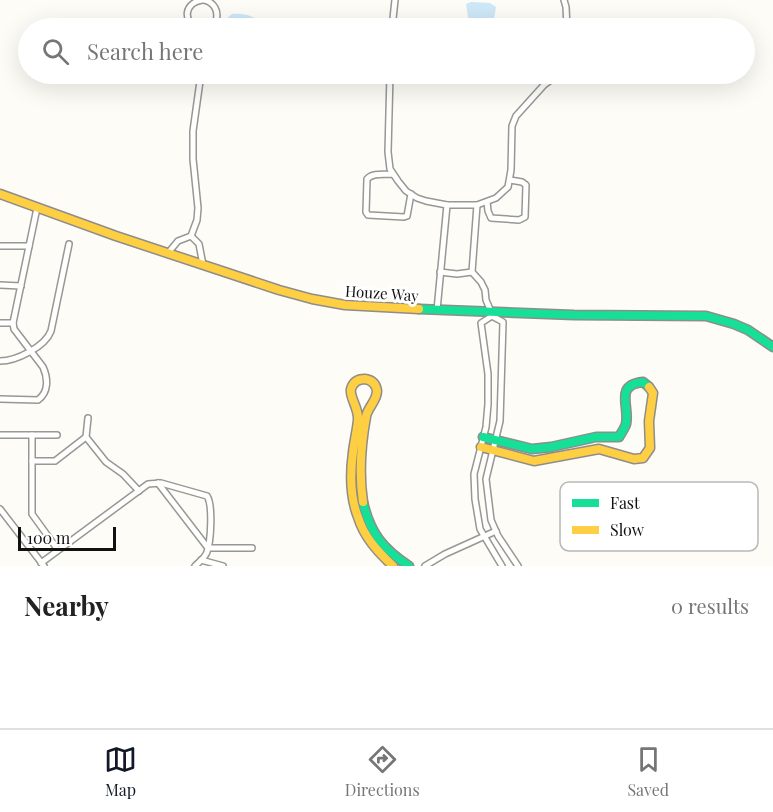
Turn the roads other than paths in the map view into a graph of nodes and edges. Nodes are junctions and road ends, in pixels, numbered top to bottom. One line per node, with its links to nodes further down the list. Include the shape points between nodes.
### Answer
1 (203, 0): 4 (street, via 194,3); 5 (street, via 212,3)
2 (395, 0): 6 (street)
3 (564, 0): 7 (street)
4 (189, 18)
5 (216, 18)
6 (393, 18)
7 (567, 18)
8 (200, 84): 19 (street, via 193,131 198,208)
9 (390, 84): 11 (street, via 388,152)
10 (545, 84): 12 (street, via 516,116 512,126)
11 (393, 174): 14 (street); 14 (street, via 367,179 368,215 407,216)
12 (510, 180): 15 (street, via 508,187); 15 (street, via 526,185 525,217 491,218)
13 (0, 194): 18 (street, Houze Way)
14 (411, 194): 16 (street)
15 (487, 202): 17 (street)
16 (447, 205): 17 (street); 25 (street)
17 (477, 205): 26 (street)
18 (37, 208): 22 (street); 23 (street, Houze Way)
19 (191, 236): 23 (street, via 178,241); 24 (street, via 199,244)
20 (69, 244): 34 (street, via 49,337)
21 (0, 246): 22 (street)
22 (29, 246): 28 (street)
23 (168, 253): 24 (street, Houze Way)
24 (203, 265): 29 (street, Houze Way, via 312,299 378,308)
25 (441, 272): 26 (street); 29 (street)
26 (472, 272): 30 (street, via 485,290)
27 (0, 285): 28 (street)
28 (21, 286): 32 (street)
29 (437, 310): 30 (street, Houze Way)
30 (492, 314): 33 (street, Houze Way, via 706,316 734,324); 36 (street, via 482,322); 37 (street, via 503,322)
31 (0, 323): 32 (street)
32 (13, 323): 34 (street)
33 (773, 347)
34 (31, 351): 35 (street); 38 (street, via 46,374 45,394 38,399)
35 (0, 361)
36 (488, 374): 37 (street); 44 (street)
37 (501, 375): 45 (street)
38 (0, 399)
39 (88, 418): 43 (street)
40 (0, 435): 41 (street)
41 (32, 435): 42 (street); 50 (street)
42 (57, 435)
43 (86, 437): 50 (street, via 55,461); 54 (street, via 106,462)
44 (483, 437): 45 (street); 46 (street)
45 (496, 440): 47 (street, via 532,449); 48 (street)
46 (481, 447): 48 (street); 56 (street, via 474,474)
47 (551, 447): 49 (street); 49 (street, via 596,437 619,437 626,425 628,387 643,382 651,388 654,395 649,421 650,448 643,458 627,458 599,449)
48 (493, 450): 49 (street, via 534,461); 55 (street, via 486,479)
49 (554, 459)
50 (32, 461): 62 (street, via 32,514)
51 (351, 482): 52 (street); 52 (street, via 351,461 362,414); 67 (street, via 354,510 362,530)
52 (361, 482): 68 (street, via 363,503 373,530 394,556)
53 (158, 483): 54 (street); 60 (street); 60 (street, via 207,496)
54 (139, 491): 62 (street)
55 (488, 497): 56 (street); 58 (street)
56 (475, 499): 59 (street)
57 (0, 509): 64 (street)
58 (496, 531): 59 (street); 71 (street)
59 (485, 537): 69 (street); 70 (street)
60 (208, 548): 61 (street); 63 (street)
61 (252, 548)
62 (58, 550): 64 (street)
63 (201, 560): 65 (street); 66 (street)
64 (42, 564)
65 (195, 566)
66 (224, 566)
67 (393, 566)
68 (409, 566)
69 (425, 566)
70 (502, 566)
71 (518, 566)

